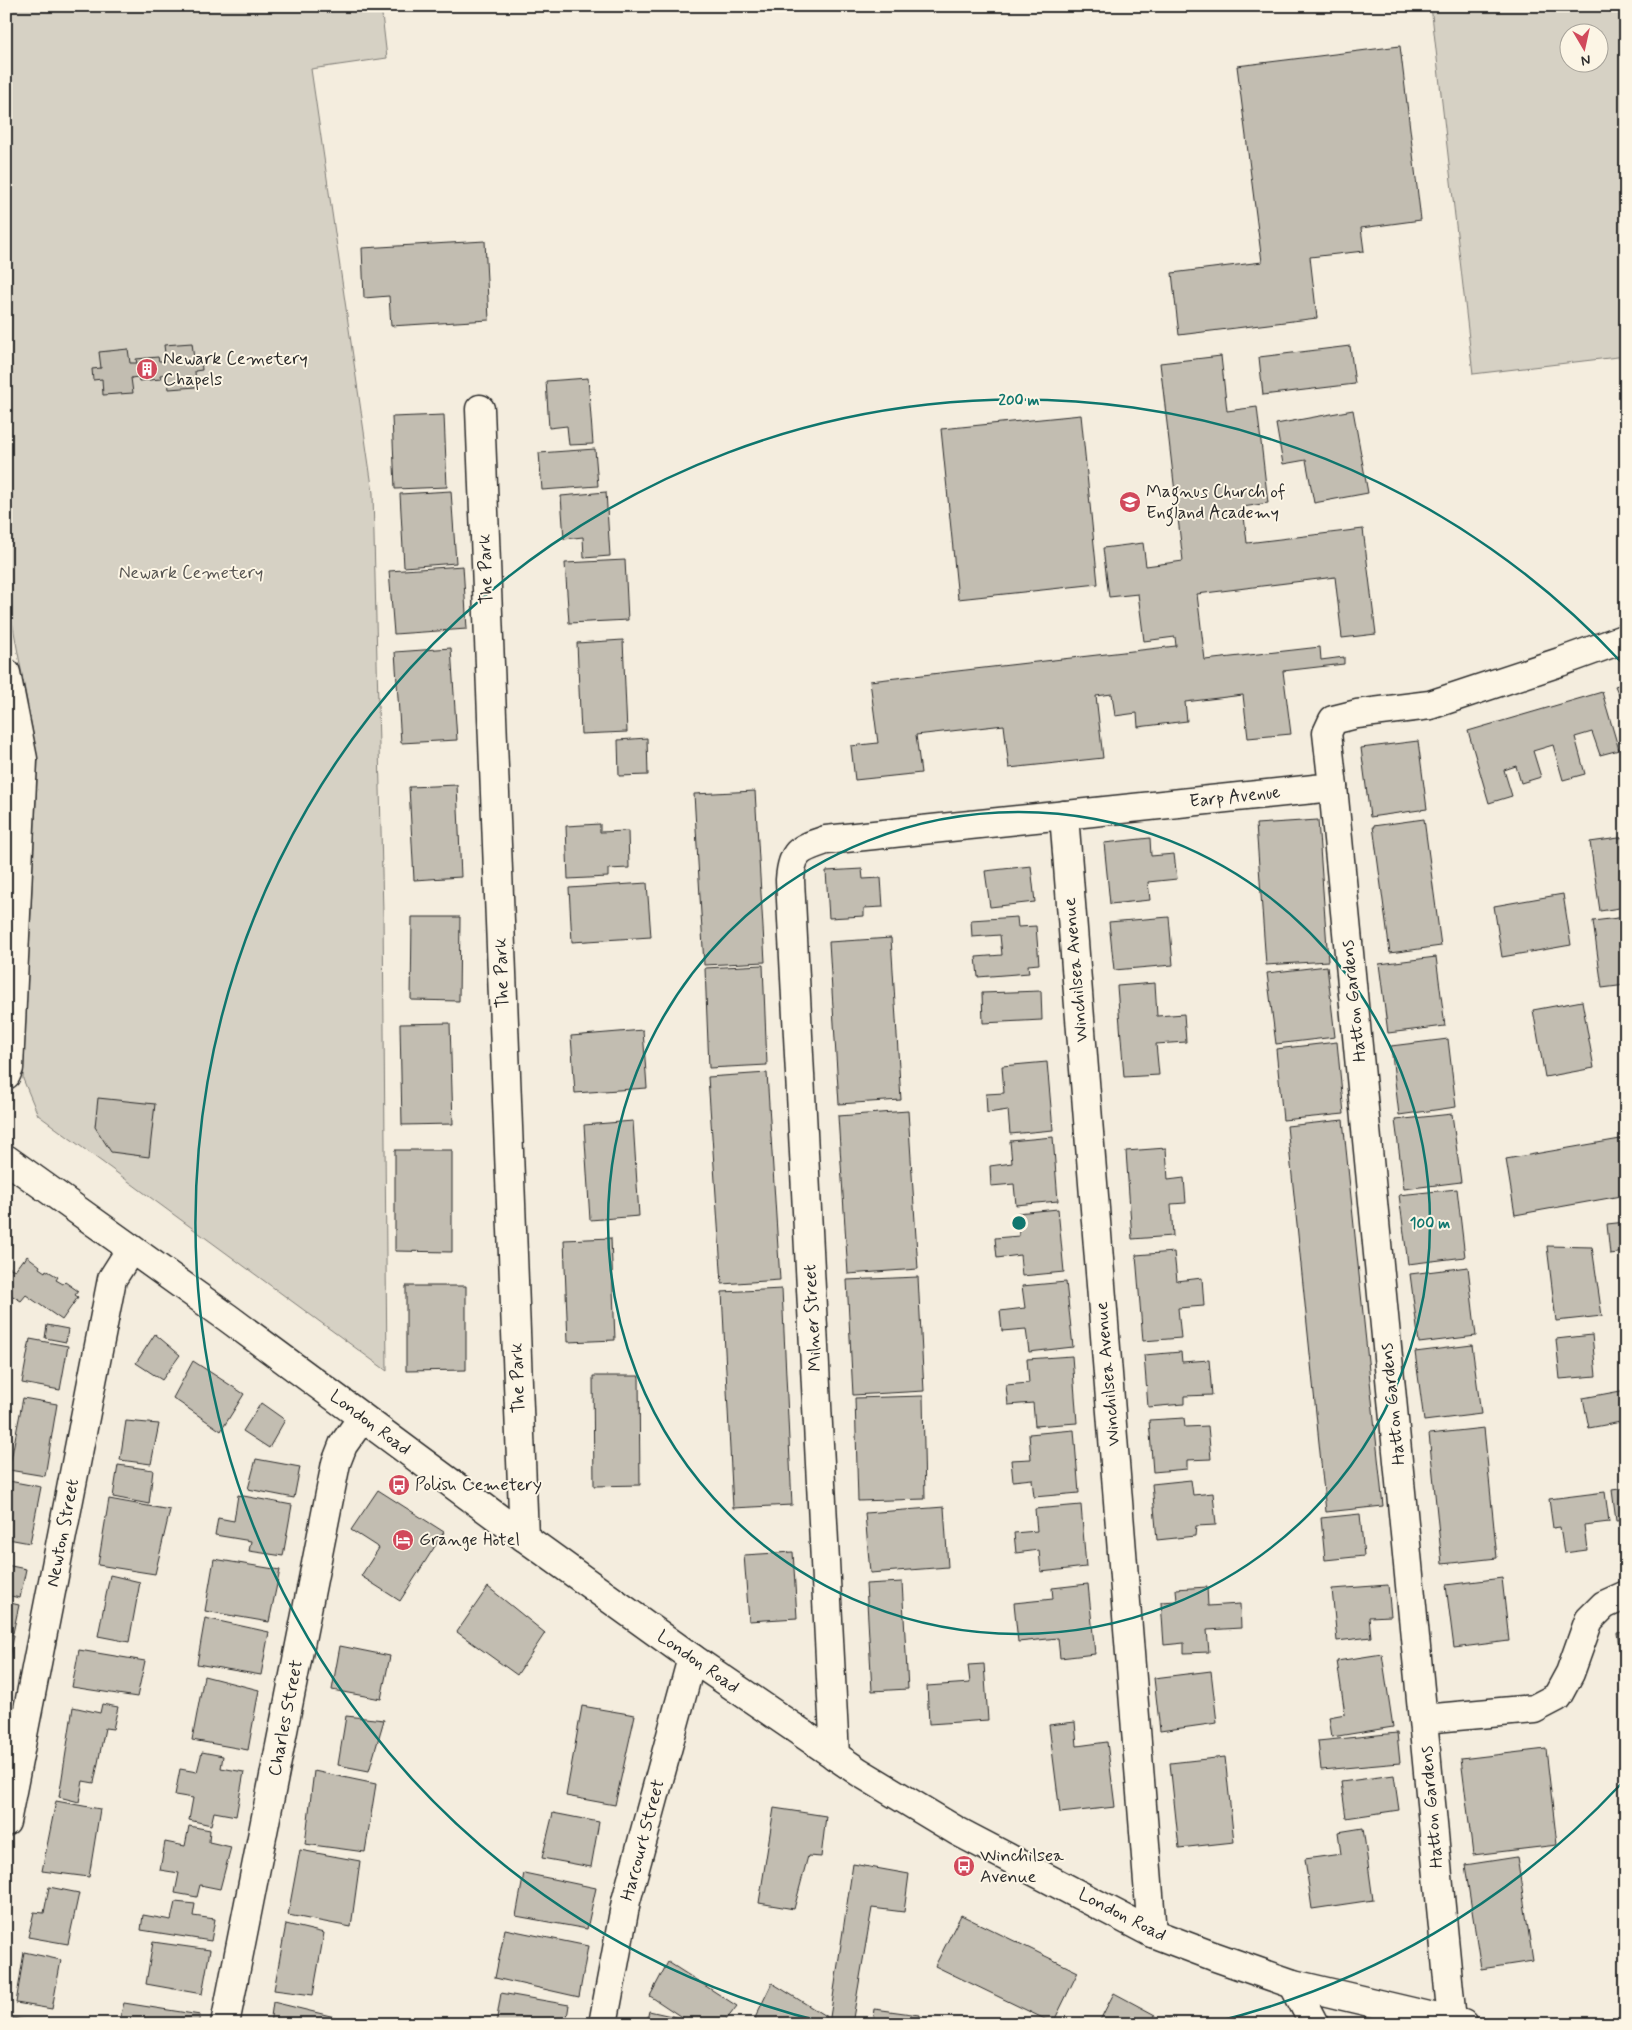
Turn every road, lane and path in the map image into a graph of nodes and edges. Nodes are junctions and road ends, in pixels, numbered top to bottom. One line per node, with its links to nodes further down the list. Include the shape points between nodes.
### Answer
1 (480, 410): 11 (street, The Park)
2 (1626, 638): 4 (street, via 1430,705 1356,714 1334,720 1328,733)
3 (6, 673): 7 (street, via 23,760)
4 (1333, 787): 5 (street, Earp Avenue); 14 (street, Hatton Gardens)
5 (1064, 815): 6 (street, Earp Avenue, via 826,840 805,847 791,861); 17 (street, Winchilsea Avenue)
6 (790, 880): 15 (street, Milner Street)
7 (6, 1076)
8 (6, 1159): 9 (street, London Road)
9 (131, 1249): 10 (street, London Road); 16 (street, Newton Street, via 112,1279)
10 (362, 1418): 11 (street, London Road); 20 (street, Charles Street, via 336,1463)
11 (524, 1537): 13 (street, London Road)
12 (1626, 1595): 14 (street, via 1604,1605 1589,1620 1570,1673 1557,1697 1534,1709)
13 (692, 1658): 15 (street, London Road); 21 (street, Harcourt Street, via 626,1901)
14 (1424, 1719): 19 (street, Hatton Gardens)
15 (836, 1756): 17 (street, London Road, via 957,1831)
16 (6, 1822)
17 (1152, 1933): 18 (street, London Road)
18 (1293, 1984): 19 (street, London Road); 22 (street)
19 (1457, 2022)
20 (225, 2024)
21 (603, 2024)
22 (1314, 2024)

